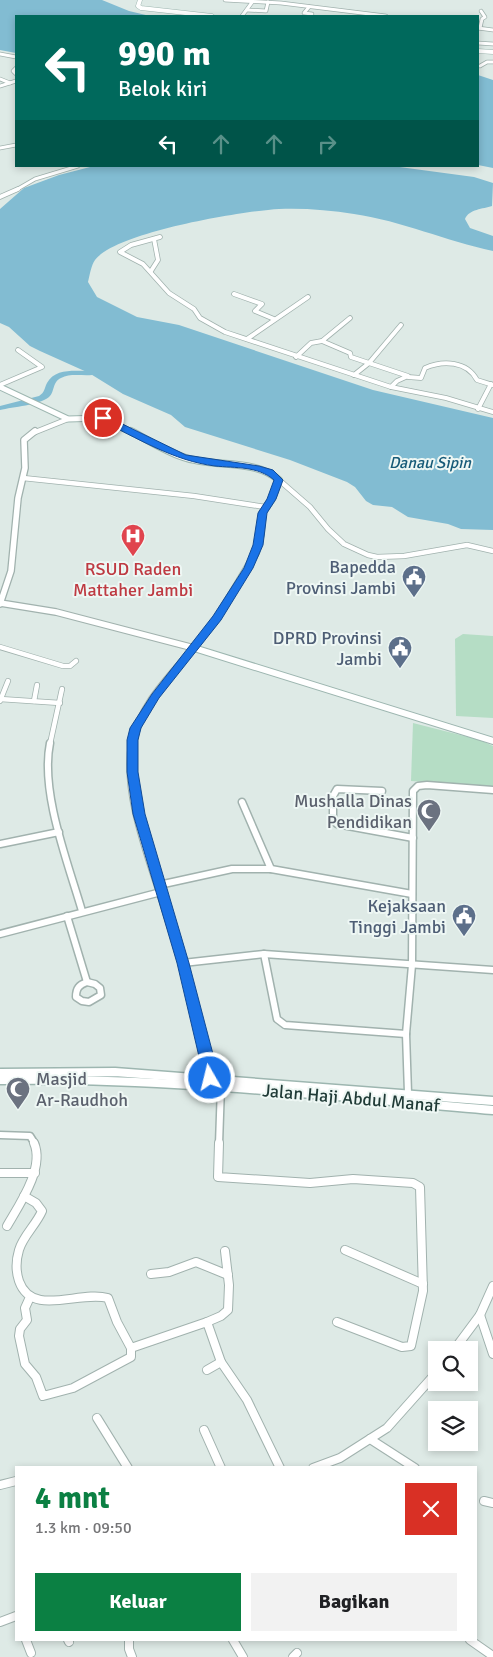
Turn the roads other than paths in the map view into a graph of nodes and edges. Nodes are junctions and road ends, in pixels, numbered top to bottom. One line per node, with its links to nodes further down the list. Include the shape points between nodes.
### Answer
1 (140, 0): 10 (main road, via 138,6 141,8)
2 (225, 0): 3 (street)
3 (246, 0): 4 (street)
4 (253, 1): 5 (street); 7 (street)
5 (268, 2): 6 (street); 7 (street, via 266,11)
6 (309, 7): 9 (street, via 304,13); 12 (street)
7 (247, 10): 11 (street)
8 (481, 11): 13 (street, via 485,17)
9 (312, 14)
10 (203, 15)
11 (243, 15)
12 (377, 15)
13 (479, 28): 14 (street)
14 (493, 30)
15 (479, 42): 16 (street)
16 (493, 44)
17 (479, 51): 18 (main road)
18 (493, 52)
19 (0, 54): 20 (street)
20 (8, 55): 21 (street); 22 (street)
21 (15, 57)
22 (1, 59)
23 (493, 62): 24 (street)
24 (480, 66)
25 (0, 78): 27 (street)
26 (15, 81): 27 (street)
27 (10, 83): 28 (street)
28 (0, 86)
29 (15, 145): 30 (street)
30 (0, 148)
31 (74, 167): 32 (street, via 45,175)
32 (0, 197)
33 (160, 237): 34 (street)
34 (154, 239): 35 (street, via 160,261); 35 (street, via 131,245 120,252)
35 (151, 271): 41 (street, via 169,293 194,309 200,318)
36 (234, 294): 39 (street, via 262,304 256,310)
37 (308, 297): 39 (street)
38 (350, 318): 42 (street)
39 (274, 319): 41 (street)
40 (402, 325): 45 (street)
41 (247, 340): 44 (street)
42 (322, 341): 44 (street, via 311,343); 45 (street, via 350,353 351,357)
43 (18, 350): 49 (street, via 42,367)
44 (296, 357): 46 (street)
45 (369, 362): 46 (street); 47 (street)
46 (354, 375): 50 (street)
47 (408, 377): 48 (street, via 421,378 425,368 438,362 466,368 477,380); 50 (street)
48 (492, 384): 51 (street)
49 (0, 386): 53 (main road)
50 (391, 387): 51 (street, via 446,398)
51 (478, 409): 52 (street)
52 (493, 412)
53 (68, 419): 54 (street, via 34,432 24,440 26,463); 55 (main road, via 103,418 183,457 256,468 270,472)
54 (23, 478): 56 (street); 58 (street, via 16,509 11,571)
55 (279, 480): 56 (main road); 57 (street, via 310,507 344,544 368,555 404,556 467,545)
56 (266, 507): 60 (main road, via 262,513 258,545 248,568)
57 (493, 551)
58 (0, 604): 60 (street, via 56,612)
59 (0, 647): 61 (street, via 63,666 70,666)
60 (194, 648): 68 (main road); 76 (street, via 152,701 135,728 132,740 132,772 139,814)
61 (76, 661)
62 (8, 681): 65 (street)
63 (37, 685): 66 (street)
64 (62, 689): 67 (street)
65 (0, 700): 66 (street)
66 (34, 701): 67 (street)
67 (60, 703): 72 (street, via 47,768)
68 (493, 741)
69 (493, 790): 73 (street, via 418,786 413,791 411,804)
70 (382, 791): 73 (street, via 337,789 333,796 333,820 337,824)
71 (242, 802): 75 (street)
72 (59, 832): 74 (street); 78 (street)
73 (413, 838): 77 (street)
74 (0, 844)
75 (271, 868): 76 (street, via 232,869); 77 (street)
76 (160, 888): 78 (street); 82 (street)
77 (412, 894): 83 (street)
78 (82, 911): 79 (street)
79 (67, 916): 80 (street); 85 (street)
80 (0, 934)
81 (264, 954): 82 (street); 83 (street); 86 (street, via 277,1019 281,1023)
82 (183, 963): 89 (street)
83 (412, 966): 84 (street); 86 (street)
84 (493, 970)
85 (87, 982)
86 (406, 1034): 93 (street)
87 (0, 1073): 88 (main road, Jalan Haji Abdul Manaf)
88 (115, 1076): 89 (main road, Jalan Haji Abdul Manaf); 90 (main road, Jalan Haji Abdul Manaf); 91 (main road, Jalan Haji Abdul Manaf)
89 (210, 1078): 92 (main road, Jalan Haji Abdul Manaf)
90 (0, 1080)
91 (221, 1086): 92 (main road, Jalan Haji Abdul Manaf); 105 (street, via 218,1177 310,1183 353,1179 417,1184 421,1191)
92 (262, 1086): 93 (main road, Jalan Haji Abdul Manaf); 95 (main road, Jalan Haji Abdul Manaf)
93 (408, 1093): 94 (main road, Jalan Haji Abdul Manaf)
94 (493, 1101)
95 (493, 1110)
96 (0, 1135): 98 (street, via 28,1135 32,1138 37,1158)
97 (0, 1173): 98 (street)
98 (35, 1173): 99 (street)
99 (24, 1196): 100 (street); 107 (street, via 42,1211 19,1247 19,1281 23,1292)
100 (7, 1226)
101 (345, 1250): 105 (street)
102 (225, 1251): 104 (street)
103 (151, 1274): 104 (street, via 169,1272 196,1262)
104 (228, 1274): 109 (street, via 228,1310)
105 (423, 1284): 110 (street, via 413,1343 408,1348)
106 (493, 1286): 108 (street)
107 (30, 1297): 112 (street, via 63,1300 95,1295 108,1298); 112 (street, via 25,1308 27,1320 19,1336 25,1364 36,1377 45,1397 119,1366 131,1358)
108 (480, 1314): 111 (street); 113 (street)
109 (207, 1322): 112 (street); 114 (street)
110 (337, 1322)
111 (460, 1341)
112 (131, 1348)
113 (493, 1354)
114 (221, 1362): 115 (street); 122 (street, via 247,1400)
115 (207, 1370)
116 (428, 1382): 119 (street, via 387,1428)
117 (97, 1418): 120 (street)
118 (204, 1430): 121 (street)
119 (370, 1439): 123 (street, via 340,1458); 124 (street)
120 (127, 1466)
121 (220, 1466)
122 (279, 1466)
123 (318, 1466)
124 (412, 1466)
125 (15, 1481): 126 (street)
126 (0, 1485)
127 (484, 1501): 128 (street)
128 (493, 1503)
129 (15, 1616): 130 (street)
130 (0, 1622)
131 (26, 1641): 135 (street)
132 (129, 1641): 137 (street)
133 (234, 1641): 138 (street)
134 (471, 1641): 136 (street)
135 (31, 1653)
136 (493, 1656)
137 (132, 1657)
138 (243, 1657)

